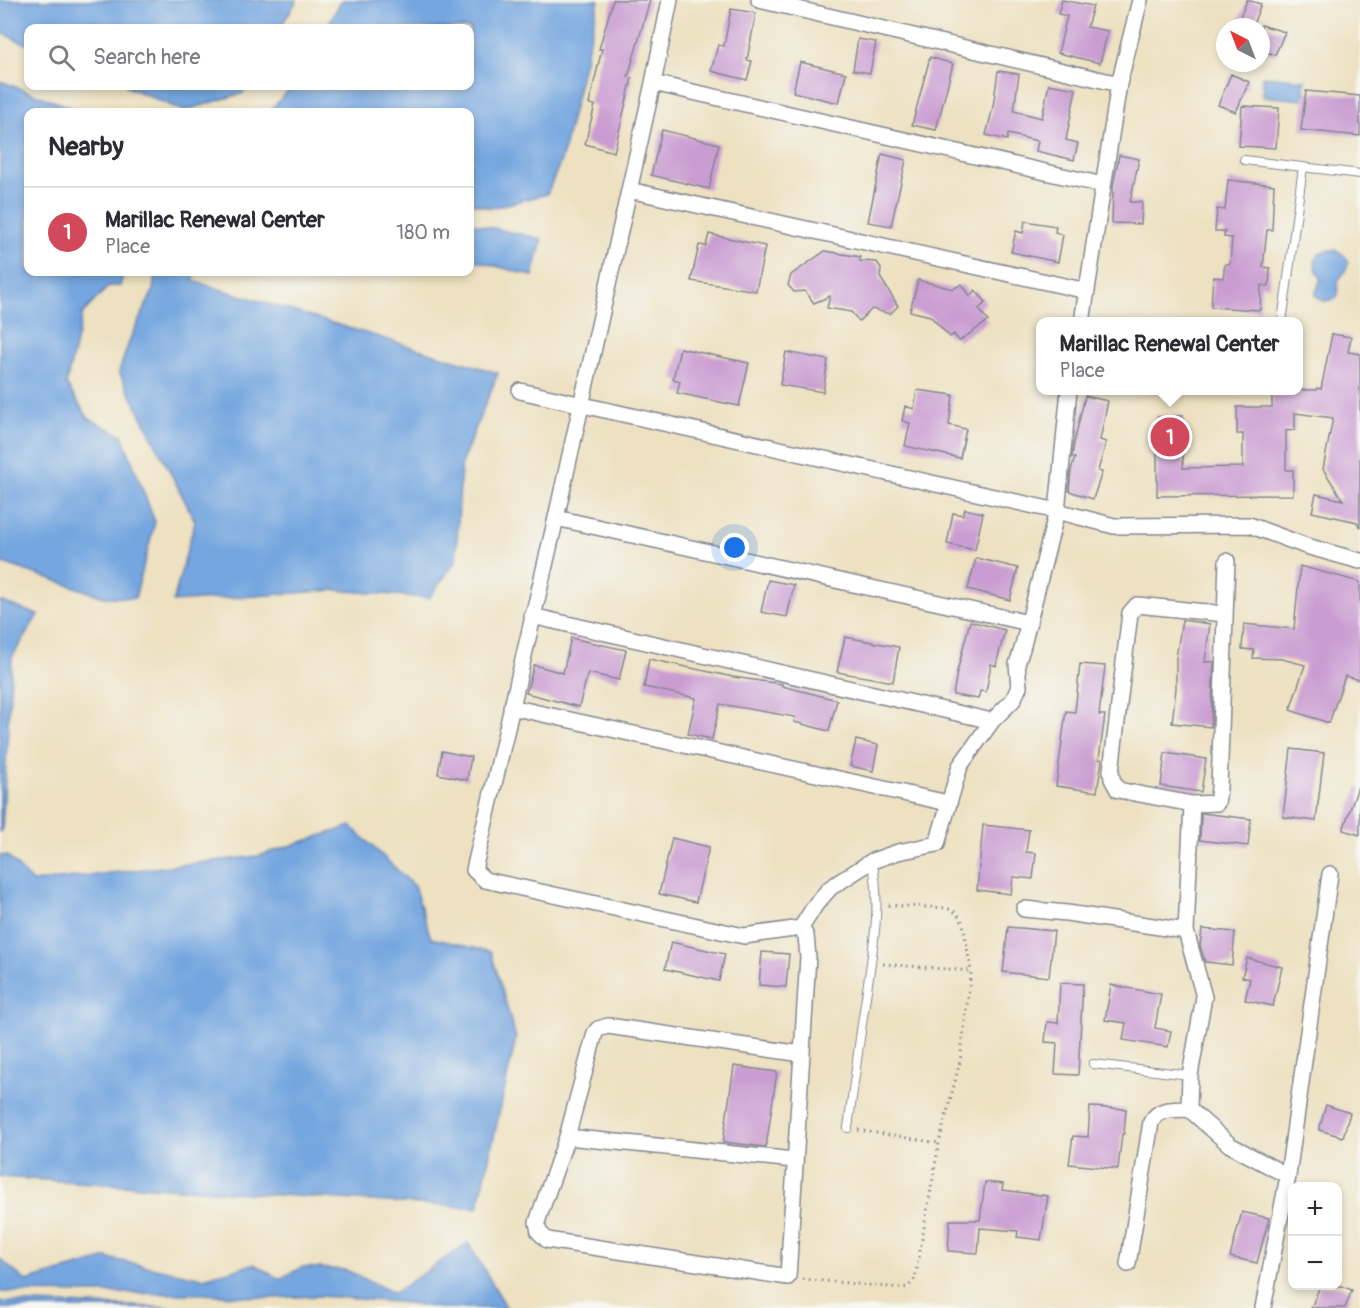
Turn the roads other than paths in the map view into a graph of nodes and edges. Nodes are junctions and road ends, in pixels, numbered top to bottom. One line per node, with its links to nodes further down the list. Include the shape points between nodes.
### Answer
1 (670, 0): 5 (street)
2 (759, 0): 4 (street)
3 (1140, 0): 6 (street)
4 (809, 6): 6 (street)
5 (653, 83): 10 (street); 11 (street)
6 (1119, 84): 10 (street)
7 (1244, 160): 8 (lane)
8 (1304, 167): 9 (lane); 14 (lane)
9 (1360, 174)
10 (1103, 185): 12 (street)
11 (629, 190): 12 (street); 17 (street)
12 (1087, 291): 13 (street)
13 (1083, 317)
14 (1283, 317)
15 (520, 391): 17 (street)
16 (1069, 395): 18 (street)
17 (580, 405): 18 (street); 19 (street)
18 (1057, 511): 21 (street, via 1114,526 1249,525); 24 (street)
19 (556, 518): 23 (street); 24 (street)
20 (1227, 561): 22 (street)
21 (1360, 561)
22 (1225, 614): 28 (street, via 1217,803); 28 (street, via 1137,604 1130,613 1112,779 1118,790)
23 (532, 616): 25 (street); 26 (street)
24 (1029, 623): 26 (street, via 1017,664 1019,687 1013,700)
25 (511, 707): 27 (street); 32 (street, via 474,870 478,876 744,936)
26 (992, 721): 27 (street, via 960,766)
27 (948, 803): 29 (street, via 937,843)
28 (1192, 804): 33 (street)
29 (872, 861): 32 (street, via 830,888); 38 (lane, via 877,882 871,963)
30 (1330, 874): 41 (street)
31 (1024, 909): 33 (street)
32 (801, 928): 34 (street, via 808,957)
33 (1186, 931): 36 (street, via 1204,997)
34 (802, 1054): 39 (street, via 603,1027 595,1033); 40 (street)
35 (1093, 1064): 36 (lane)
36 (1190, 1075): 37 (street)
37 (1189, 1109): 41 (street, via 1230,1145); 42 (street, via 1163,1110 1151,1122)
38 (848, 1128)
39 (567, 1137): 40 (street); 40 (street, via 537,1222 539,1232 547,1240 788,1277)
40 (794, 1160)
41 (1288, 1176): 43 (street)
42 (1128, 1264)
43 (1263, 1308)

